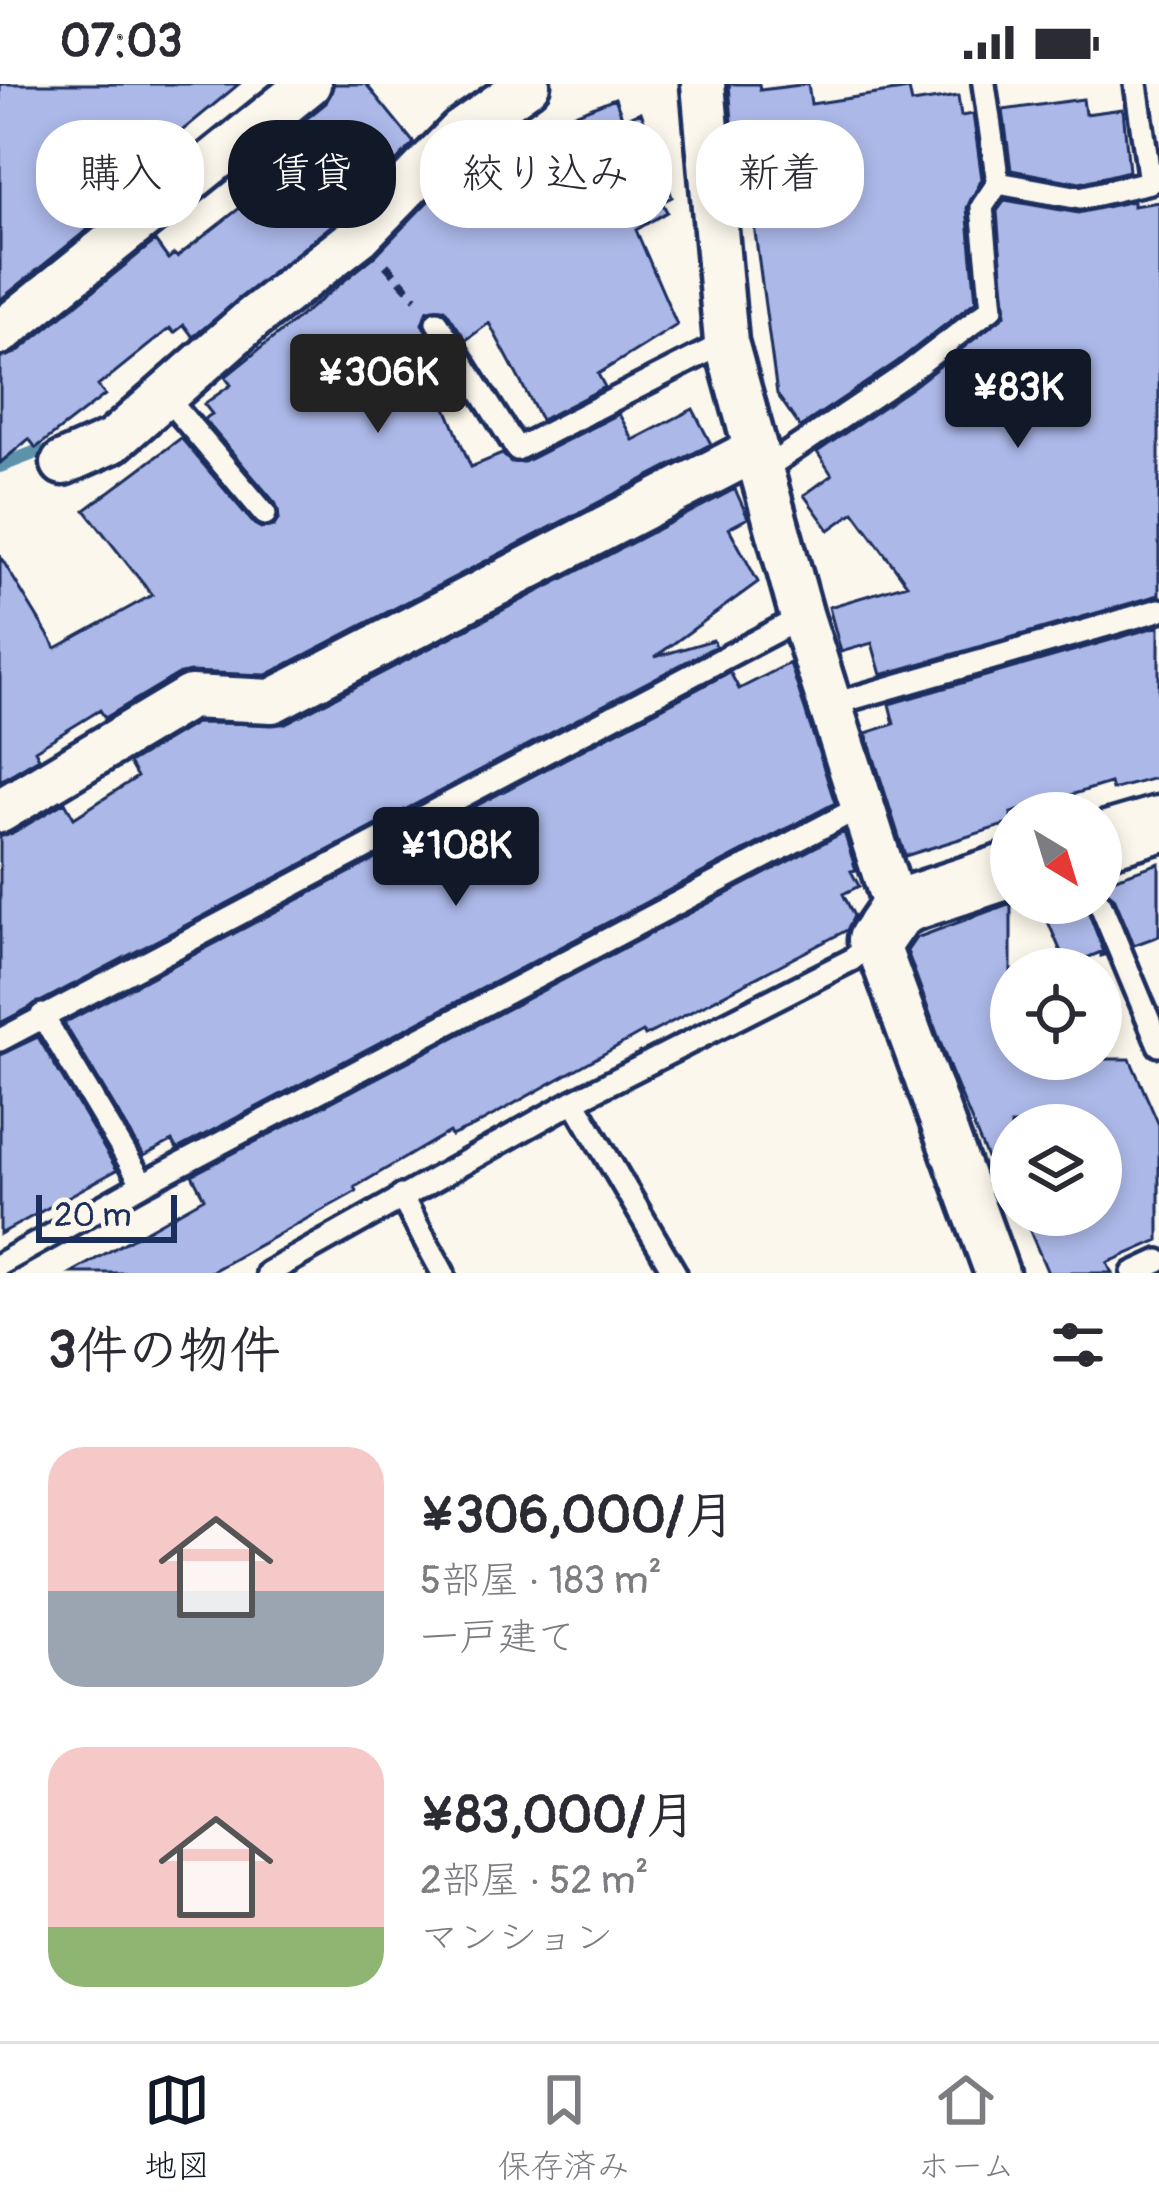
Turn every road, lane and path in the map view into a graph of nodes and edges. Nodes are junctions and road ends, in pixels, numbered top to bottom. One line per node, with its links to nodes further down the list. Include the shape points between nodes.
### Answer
1 (309, 84): 9 (street)
2 (528, 84): 7 (street, via 460,132)
3 (703, 84): 10 (street)
4 (984, 84): 6 (lane)
5 (1136, 84): 6 (lane, via 1150,182 1080,199)
6 (998, 183): 12 (lane, via 982,207 992,308 906,374)
7 (359, 236): 8 (path); 11 (street)
8 (437, 322): 10 (lane, via 518,448)
9 (0, 333)
10 (726, 342): 12 (street)
11 (165, 396): 13 (street, via 113,441); 14 (lane)
12 (758, 461): 16 (street); 19 (street, via 272,700 190,697)
13 (63, 463)
14 (265, 514)
15 (1159, 610): 17 (lane)
16 (802, 617): 17 (street); 25 (lane)
17 (830, 705): 18 (street)
18 (862, 806): 24 (street); 29 (lane)
19 (0, 811)
20 (1159, 824): 21 (street)
21 (1122, 835)
22 (990, 879): 24 (street)
23 (1109, 924): 27 (lane)
24 (885, 926): 28 (lane, via 851,960); 36 (street)
25 (42, 1015): 26 (lane); 29 (lane)
26 (0, 1040)
27 (1159, 1045)
28 (574, 1101): 30 (lane); 35 (lane)
29 (142, 1184): 32 (lane)
30 (401, 1196): 33 (lane); 34 (lane)
31 (1159, 1261): 37 (lane)
32 (0, 1264)
33 (268, 1273)
34 (442, 1273)
35 (675, 1273)
36 (997, 1273)
37 (1133, 1273)

